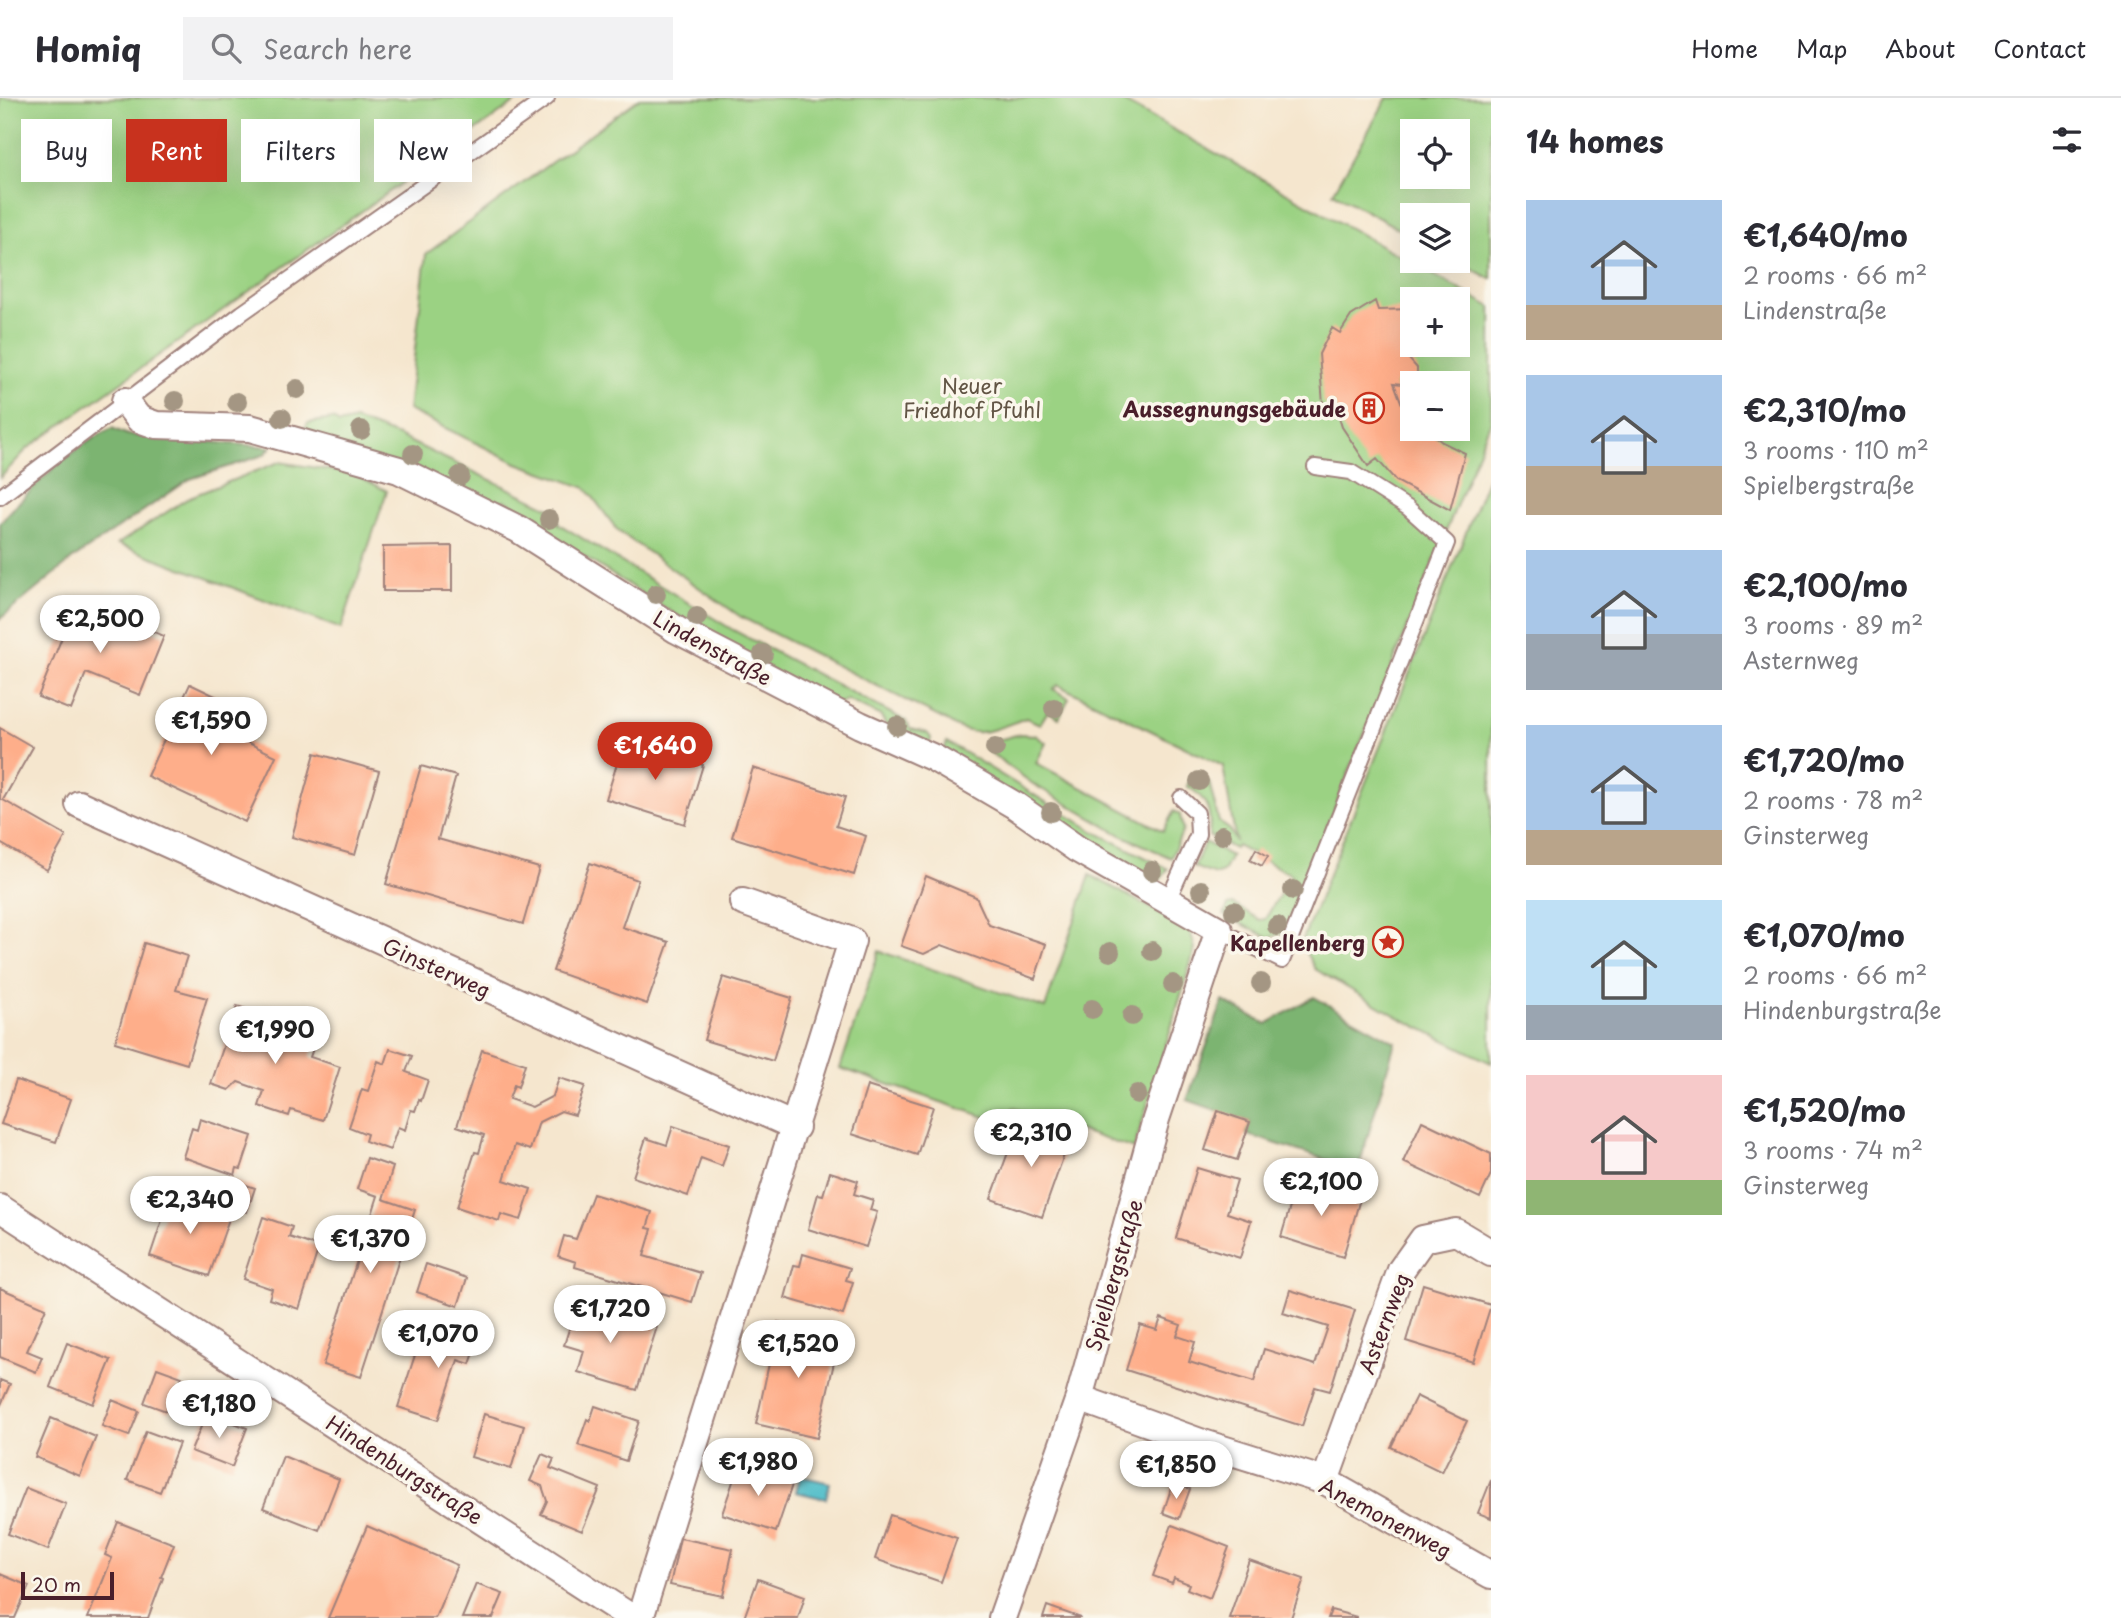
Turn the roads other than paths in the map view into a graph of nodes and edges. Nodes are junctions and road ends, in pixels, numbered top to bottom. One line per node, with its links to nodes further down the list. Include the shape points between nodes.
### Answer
1 (547, 98): 2 (lane)
2 (125, 401): 4 (lane); 7 (street, Lindenstraße, via 139,419 156,425 250,428 399,470 518,529 677,630 934,758)
3 (1315, 467): 9 (lane, Lindenstraße, via 1351,472 1408,508 1447,543 1282,961)
4 (0, 497)
5 (1181, 798): 7 (lane, via 1197,813 1198,834)
6 (79, 804): 10 (street, Ginsterweg)
7 (1168, 901): 9 (street, Lindenstraße)
8 (743, 902): 10 (street, via 852,941)
9 (1219, 930): 13 (street, Spielbergstraße, via 1156,1119)
10 (796, 1127): 17 (street)
11 (0, 1208): 16 (street, Hindenburgstraße)
12 (1491, 1253): 14 (street, Asternweg, via 1456,1232 1423,1239 1401,1270)
13 (1079, 1398): 14 (street, Anemonenweg); 18 (street, Spielbergstraße)
14 (1325, 1481): 15 (street, Anemonenweg)
15 (1491, 1575)
16 (632, 1618)
17 (640, 1618)
18 (1002, 1618)

